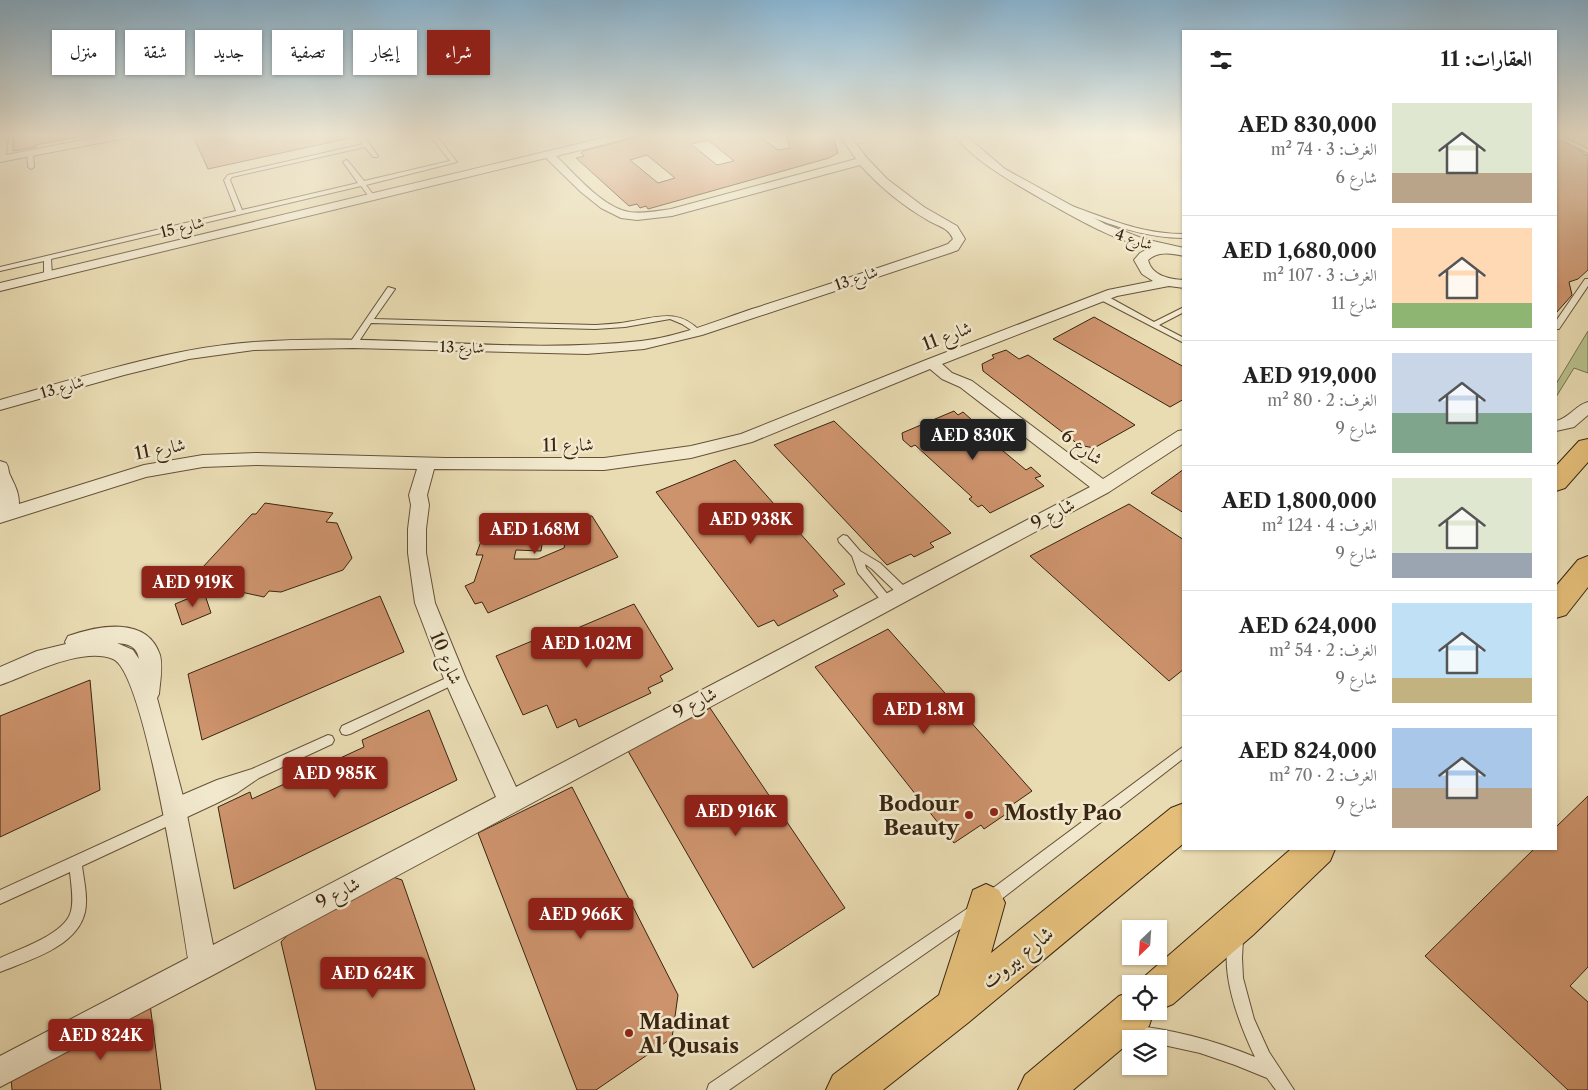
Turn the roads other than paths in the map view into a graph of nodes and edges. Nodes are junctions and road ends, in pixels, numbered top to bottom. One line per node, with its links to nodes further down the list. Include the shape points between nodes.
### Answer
1 (229, 185): 12 (lane)
2 (358, 185): 12 (lane)
3 (363, 185): 9 (lane)
4 (423, 185): 9 (street, شارع 15)
5 (582, 185): 10 (street)
6 (773, 185): 10 (street, via 647,221 628,222 614,217)
7 (887, 185): 29 (street, شارع 13, via 954,229 959,239 957,243 945,250)
8 (1027, 185): 11 (street, شارع 4)
9 (372, 197): 19 (street, شارع 15)
10 (600, 201)
11 (1056, 202): 13 (street, شارع 4); 14 (lane, via 1132,230)
12 (240, 212): 16 (lane)
13 (1100, 227): 15 (street, شارع 4, via 1140,242); 17 (street, شارع 4)
14 (1182, 236)
15 (1178, 250): 17 (street, via 1147,253)
16 (47, 258): 18 (lane); 19 (lane)
17 (1142, 262): 21 (street, شارع 4, via 1151,275); 24 (street, شارع 11, via 1130,279)
18 (0, 269)
19 (48, 276): 22 (street, شارع 15)
20 (1588, 281): 28 (lane)
21 (1179, 283): 24 (street, شارع 11)
22 (0, 287)
23 (391, 289): 26 (lane)
24 (1108, 295): 27 (lane); 32 (street, شارع 11)
25 (1182, 310): 27 (lane)
26 (368, 322): 29 (lane, via 595,327 671,317 685,322); 31 (lane)
27 (1153, 325): 30 (lane)
28 (1557, 326)
29 (697, 332): 31 (street, شارع 13, via 615,349)
30 (1182, 340)
31 (353, 344): 33 (street, شارع 13, via 254,346 189,355)
32 (936, 361): 39 (street, شارع 11, via 772,428 691,452 604,464); 42 (street, شارع 6, via 947,376 966,384)
33 (0, 405)
34 (1588, 407): 35 (street, via 1568,423)
35 (1557, 426)
36 (1182, 437): 42 (street, شارع 9)
37 (1588, 447): 41 (main road)
38 (427, 464): 39 (street, شارع 11); 43 (street, شارع 10, via 418,495); 44 (street, شارع 11, via 257,459 203,461 144,471)
39 (445, 464): 43 (street)
40 (0, 474): 44 (street, via 9,488)
41 (1557, 481)
42 (1103, 488): 48 (street, شارع 9)
43 (420, 505): 51 (street, شارع 10, via 419,578 425,603)
44 (5, 515)
45 (842, 539): 46 (lane)
46 (856, 554): 48 (lane, via 876,566); 48 (lane, via 862,570)
47 (1588, 567): 49 (main road)
48 (896, 596): 55 (street, شارع 9)
49 (1557, 606)
50 (0, 676): 56 (street, via 80,650 107,649 127,657 148,700)
51 (455, 680): 52 (lane); 55 (street, شارع 10)
52 (346, 730)
53 (328, 740): 56 (lane, via 255,774 233,789)
54 (1182, 753): 61 (lane)
55 (510, 802): 64 (street, شارع 9)
56 (173, 811): 59 (lane); 64 (street)
57 (1182, 822): 66 (main road, شارع بيروت)
58 (1316, 850): 62 (main road)
59 (75, 862): 60 (lane); 63 (lane, via 79,906 73,924 55,939)
60 (0, 897)
61 (986, 903): 66 (main road); 70 (lane)
62 (1240, 921): 65 (main road); 68 (lane, via 1234,952 1238,989 1250,1029)
63 (0, 965)
64 (203, 965): 69 (street, شارع 9)
65 (1167, 983)
66 (955, 1008): 71 (main road, شارع بيروت)
67 (1122, 1022): 68 (lane, via 1148,1034 1228,1053); 72 (main road)
68 (1270, 1071): 73 (lane)
69 (0, 1072)
70 (715, 1090)
71 (848, 1090)
72 (1040, 1090)
73 (1286, 1090)

